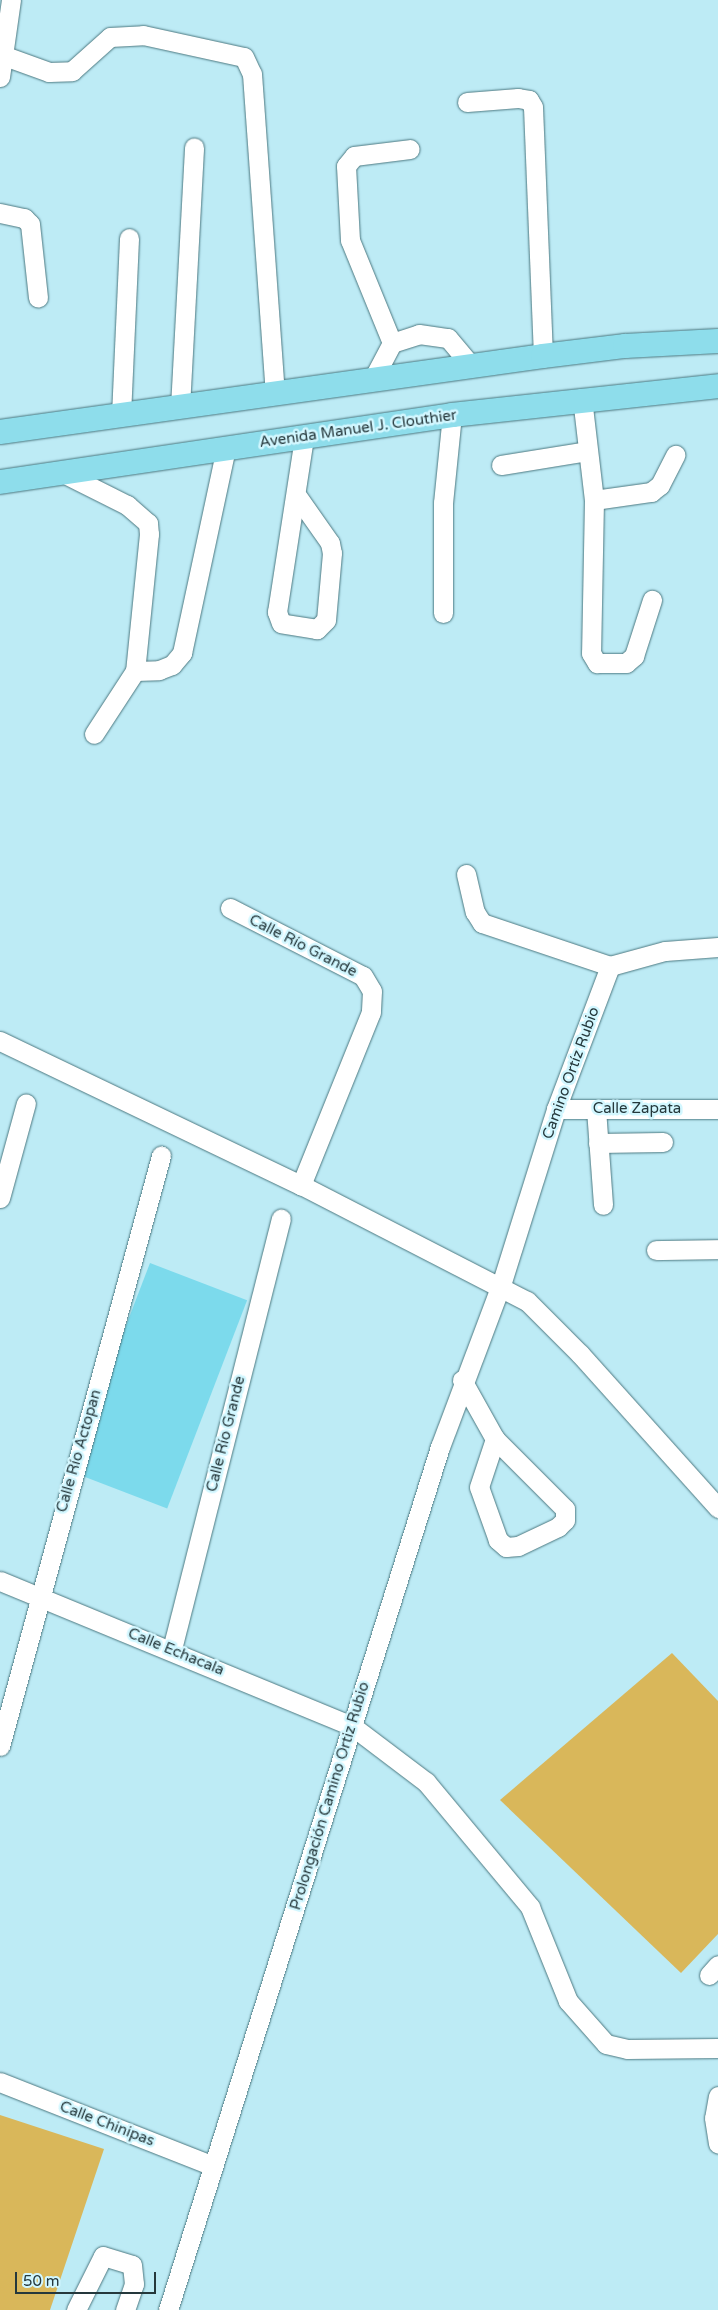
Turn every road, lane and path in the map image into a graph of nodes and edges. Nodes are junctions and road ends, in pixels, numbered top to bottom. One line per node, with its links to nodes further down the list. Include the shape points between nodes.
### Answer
1 (11, 0): 2 (street)
2 (2, 55): 3 (street); 16 (street, via 49,72 72,71 110,36 144,35 244,57 252,74)
3 (0, 77)
4 (467, 102): 12 (street, via 518,98 529,100 533,107)
5 (194, 147): 18 (street)
6 (410, 149): 11 (street, via 354,156 346,166 350,240)
7 (0, 213): 9 (street, via 24,218 30,224)
8 (128, 238): 19 (street)
9 (38, 298)
10 (718, 341): 12 (main road, via 625,346)
11 (392, 344): 13 (street, via 419,334 448,338); 14 (street)
12 (543, 356): 13 (main road)
13 (471, 365): 14 (main road)
14 (373, 379): 16 (main road)
15 (718, 386): 17 (main road, Avenida Manuel J. Clouthier)
16 (275, 393): 18 (main road)
17 (582, 398): 20 (main road, Avenida Manuel J. Clouthier); 24 (street)
18 (180, 407): 19 (main road)
19 (121, 415): 21 (main road)
20 (452, 415): 22 (main road, Avenida Manuel J. Clouthier); 32 (street, via 443,503)
21 (0, 432)
22 (304, 437): 23 (main road, Avenida Manuel J. Clouthier); 29 (street)
23 (226, 448): 27 (main road, Avenida Manuel J. Clouthier); 33 (street, via 182,653 172,665 159,670)
24 (587, 451): 26 (street); 30 (street)
25 (675, 455): 30 (street, via 660,485 651,492)
26 (501, 465)
27 (63, 473): 28 (main road, Avenida Manuel J. Clouthier); 33 (street, via 126,504 148,523)
28 (0, 482)
29 (297, 496): 29 (street, via 278,619 317,629 326,620 332,553 330,543)
30 (594, 500): 31 (street, via 591,653 597,663 626,663 634,656)
31 (652, 600)
32 (443, 613)
33 (135, 671): 34 (street)
34 (94, 734)
35 (466, 874): 38 (street, via 475,912 482,923)
36 (230, 908): 47 (street, Calle Río Grande, via 363,976 372,991 371,1012)
37 (718, 947): 38 (street, via 665,951)
38 (610, 966): 42 (street, Camino Ortíz Rubio)
39 (0, 1041): 47 (street)
40 (26, 1103): 48 (street)
41 (718, 1108): 43 (street, Calle Zapata)
42 (556, 1109): 43 (street, Calle Zapata); 53 (street, Camino Ortíz Rubio)
43 (596, 1109): 45 (street)
44 (663, 1142): 45 (street)
45 (598, 1143): 49 (street)
46 (161, 1156): 58 (street, Calle Río Actopan)
47 (302, 1185): 53 (street, via 423,1250)
48 (0, 1198)
49 (603, 1205)
50 (281, 1219): 59 (street, Calle Río Grande)
51 (718, 1249): 52 (street)
52 (656, 1250)
53 (501, 1285): 54 (street, Prolongación Camino Ortiz Rubio); 56 (street, via 527,1301 554,1326)
54 (462, 1380): 55 (street); 60 (street, Prolongación Camino Ortiz Rubio)
55 (495, 1439): 55 (street, via 479,1487 498,1540 506,1547 518,1546 558,1527 565,1520 565,1509)
56 (718, 1508)
57 (0, 1580): 58 (street, Calle Echacala)
58 (39, 1596): 59 (street, Calle Echacala); 61 (street, Calle Río Actopan)
59 (172, 1649): 60 (street, Calle Echacala)
60 (352, 1726): 62 (street, Calle Echacala, via 426,1782 530,1907 568,2001 606,2044 627,2049); 66 (street, Prolongación Camino Ortiz Rubio)
61 (0, 1746)
62 (718, 2048)
63 (0, 2082): 66 (street, Calle Chinipas)
64 (718, 2096): 65 (street, via 714,2118)
65 (718, 2144)
66 (213, 2166): 69 (street, Prolongación Camino Ortiz Rubio)
67 (76, 2310): 68 (street, via 102,2256 132,2265 134,2284)
68 (125, 2310)
69 (168, 2310)

